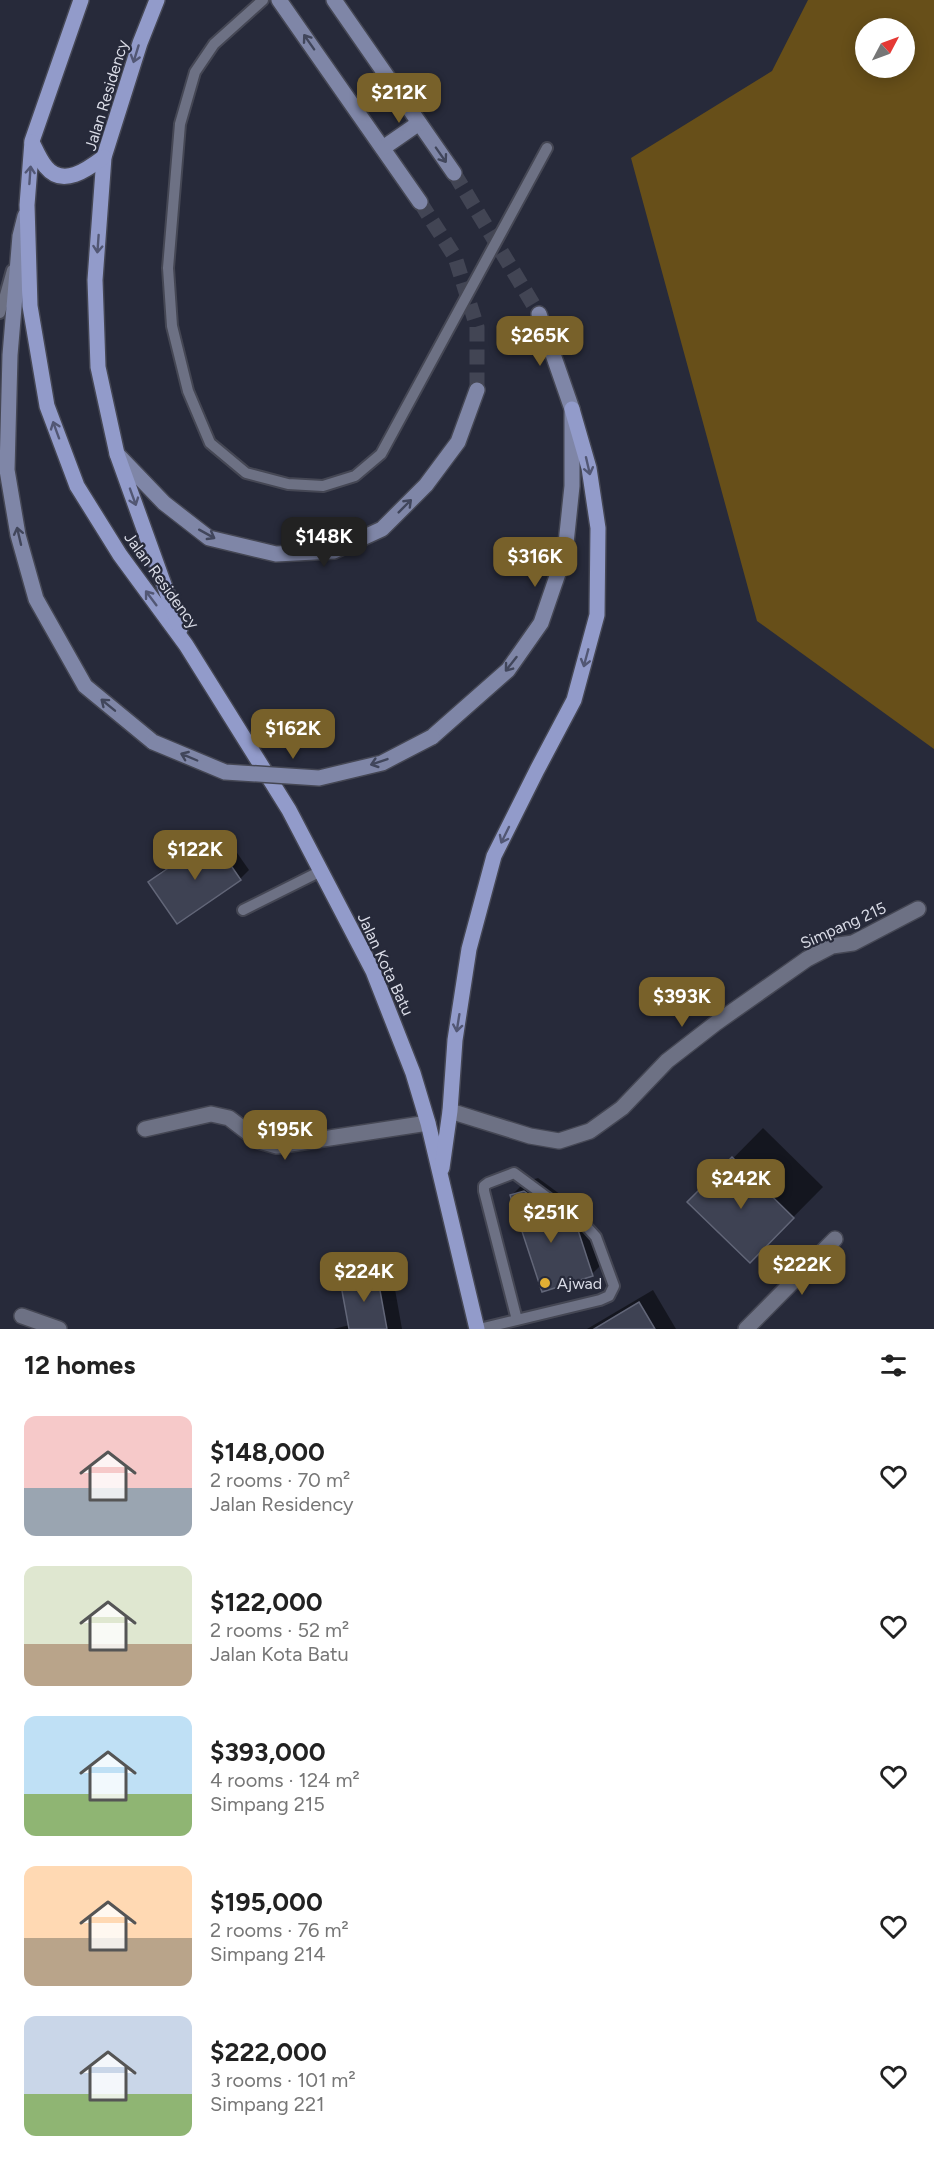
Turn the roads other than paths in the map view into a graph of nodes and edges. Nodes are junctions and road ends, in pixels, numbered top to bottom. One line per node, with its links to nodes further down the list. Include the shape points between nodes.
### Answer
1 (81, 0): 7 (main road, Jalan Residency)
2 (157, 0): 10 (main road, Jalan Residency, one-way to 10)
3 (263, 0): 9 (lane, via 214,44 195,72 180,124 168,268 172,326 188,391 210,443 246,473 288,484 322,486 356,476 381,454)
4 (279, 0): 8 (main road, one-way to 4)
5 (334, 0): 6 (main road)
6 (419, 123): 8 (main road); 11 (main road, one-way to 11)
7 (32, 141): 10 (main road, via 46,168 57,176 84,172); 13 (main road, Jalan Residency, one-way to 7)
8 (383, 148): 12 (main road)
9 (547, 148)
10 (104, 157): 19 (main road, Jalan Residency, one-way to 19, via 95,280 98,367)
11 (454, 173)
12 (420, 202)
13 (27, 205): 14 (main road); 20 (main road, Jalan Residency, one-way to 13, via 120,555 77,486 47,406 30,306)
14 (20, 236): 15 (lane); 18 (main road, one-way to 14, bridge, via 572,486 565,553 541,622 508,669 432,737 381,763 319,778 225,772 153,742 85,686 36,599 18,535 7,470 10,355)
15 (0, 313)
16 (539, 314): 18 (main road)
17 (477, 390): 19 (main road, one-way to 17, via 164,503 209,538 276,554 334,551 382,530 426,484 458,442)
18 (573, 409): 24 (main road, one-way to 24, via 589,468 598,528 597,615 574,700 494,856 469,949 455,1040)
19 (117, 454): 20 (main road, Jalan Residency, one-way to 20)
20 (186, 645): 21 (main road, Jalan Kota Batu, via 289,810)
21 (321, 871): 23 (lane); 25 (main road, Jalan Kota Batu, via 373,971 414,1073)
22 (918, 909): 24 (street, Simpang 215, via 853,943 832,946 807,959 667,1061 622,1107 590,1131 558,1141)
23 (243, 910)
24 (450, 1111): 27 (main road)
25 (428, 1123): 26 (street, via 277,1146 259,1141 229,1118 211,1114); 27 (main road, Jalan Kota Batu)
26 (145, 1129)
27 (440, 1178): 32 (main road, Jalan Kota Batu)
28 (835, 1239): 33 (street)
29 (22, 1316): 31 (street)
30 (517, 1320): 30 (lane, via 600,1300 609,1296 614,1286 596,1237 588,1227 514,1173 488,1183 484,1191); 32 (lane)
31 (59, 1329)
32 (478, 1329)
33 (746, 1329)

